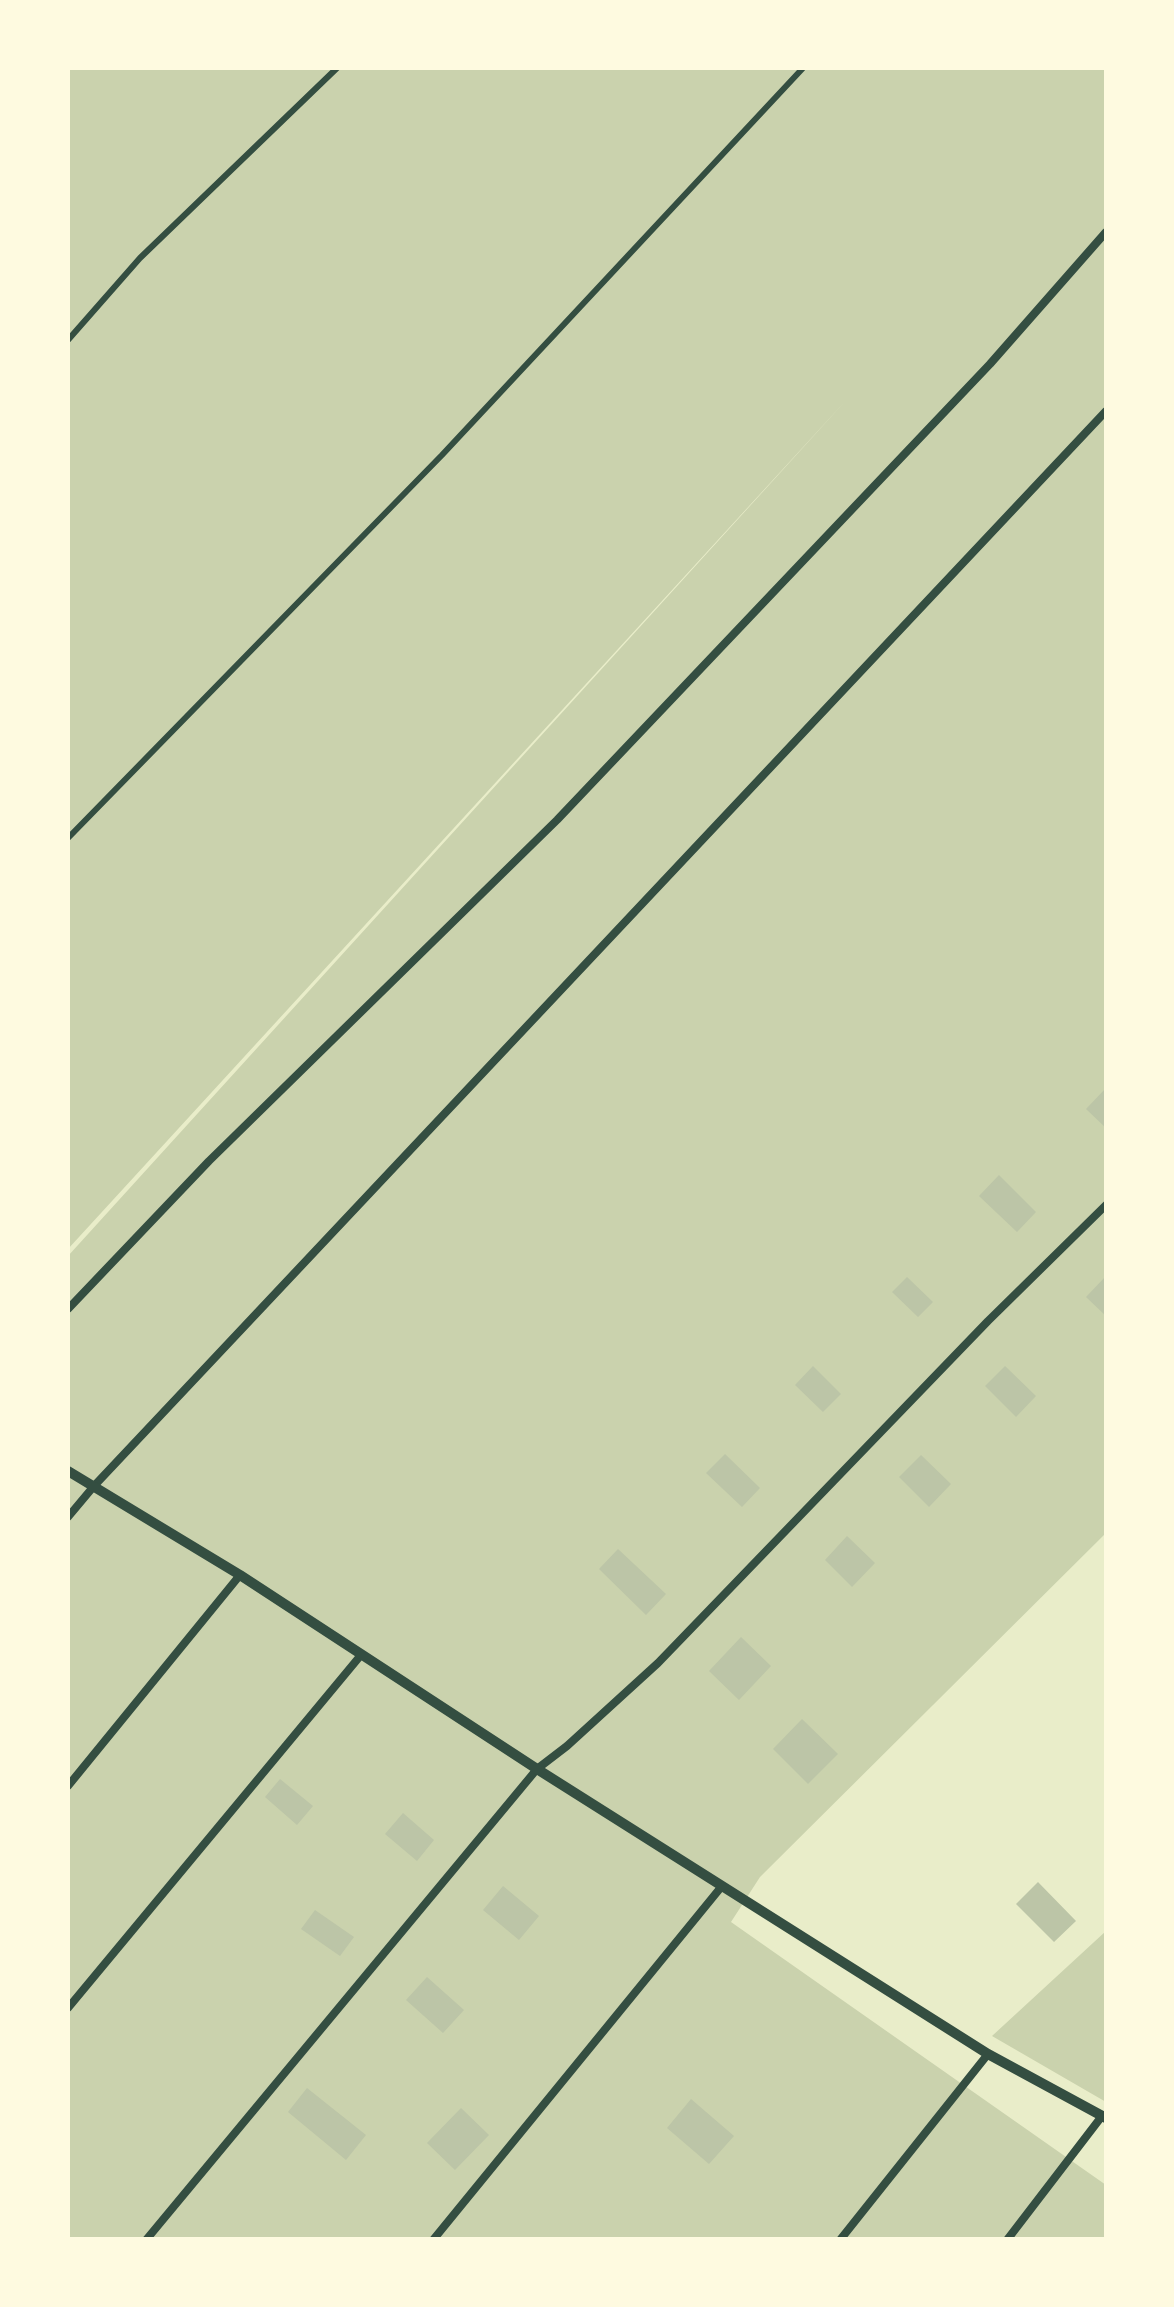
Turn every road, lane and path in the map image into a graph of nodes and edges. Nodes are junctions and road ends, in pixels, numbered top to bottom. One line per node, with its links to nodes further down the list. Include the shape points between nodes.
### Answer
1 (337, 68): 4 (path, via 140,258)
2 (802, 68): 6 (path, via 442,455)
3 (1106, 232): 8 (lane, via 990,364 558,820 209,1161)
4 (68, 340)
5 (1106, 411): 10 (lane)
6 (68, 838)
7 (1106, 1205): 14 (lane, via 658,1662)
8 (68, 1309)
9 (68, 1472): 10 (street)
10 (94, 1486): 11 (lane); 12 (street)
11 (68, 1516)
12 (240, 1575): 13 (street); 15 (lane)
13 (361, 1655): 14 (street); 17 (lane)
14 (537, 1769): 16 (street); 20 (lane)
15 (68, 1786)
16 (722, 1886): 18 (street); 21 (lane)
17 (68, 2008)
18 (988, 2054): 19 (street); 22 (lane)
19 (1104, 2117): 23 (lane)
20 (146, 2240)
21 (433, 2240)
22 (840, 2240)
23 (1007, 2240)

